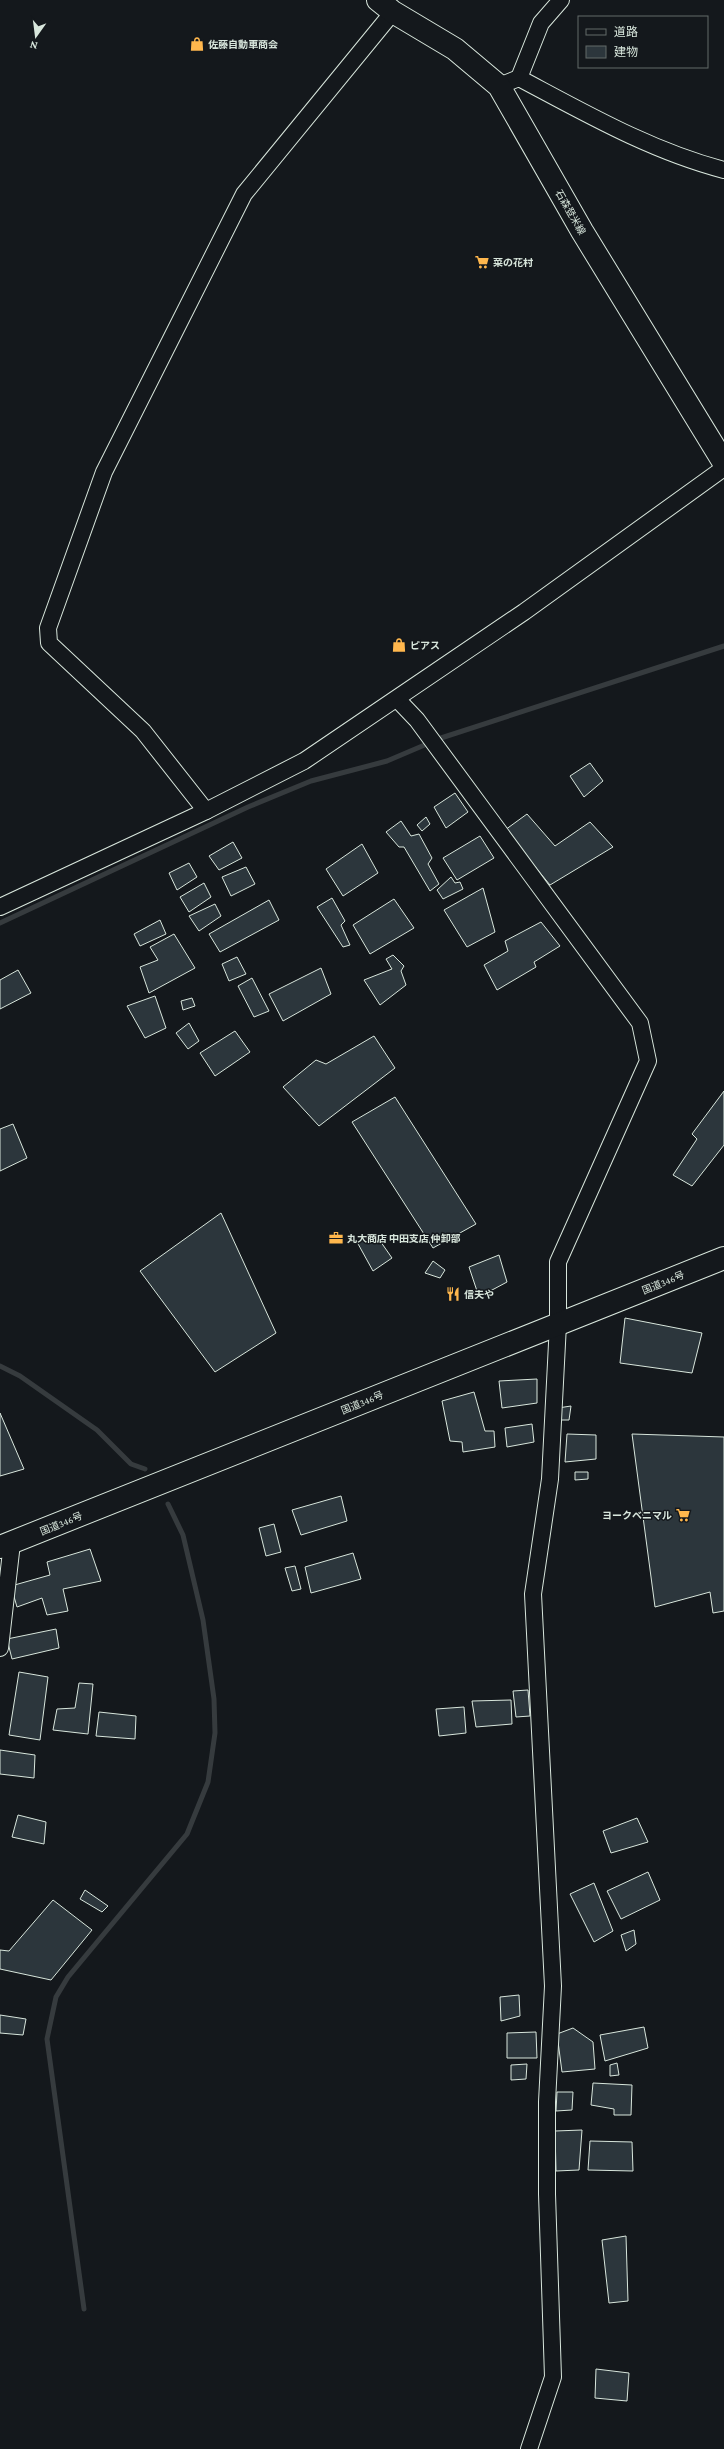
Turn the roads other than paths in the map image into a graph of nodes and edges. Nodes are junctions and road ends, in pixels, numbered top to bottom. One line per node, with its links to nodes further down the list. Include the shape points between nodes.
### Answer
1 (560, 0): 3 (street, via 541,23)
2 (385, 6): 4 (main road, 石森登米線, via 455,49); 9 (street, via 244,194 104,472 48,628 50,643 144,731)
3 (519, 78): 4 (street); 5 (street, via 615,128 667,151)
4 (499, 86): 6 (main road, 石森登米線, via 582,231)
5 (724, 170)
6 (724, 463)
7 (724, 468): 8 (street, via 620,544)
8 (397, 699): 9 (street, via 304,761); 12 (street, via 417,720 640,1023 648,1061 558,1262)
9 (206, 812): 10 (street)
10 (0, 907)
11 (724, 1258): 12 (main road, 国道346号)
12 (558, 1324): 13 (main road, 国道346号); 15 (street, via 550,1478 533,1594 553,1986 547,2102 547,2194 553,2377)
13 (6, 1545): 14 (street)
14 (0, 1648)
15 (528, 2449)

